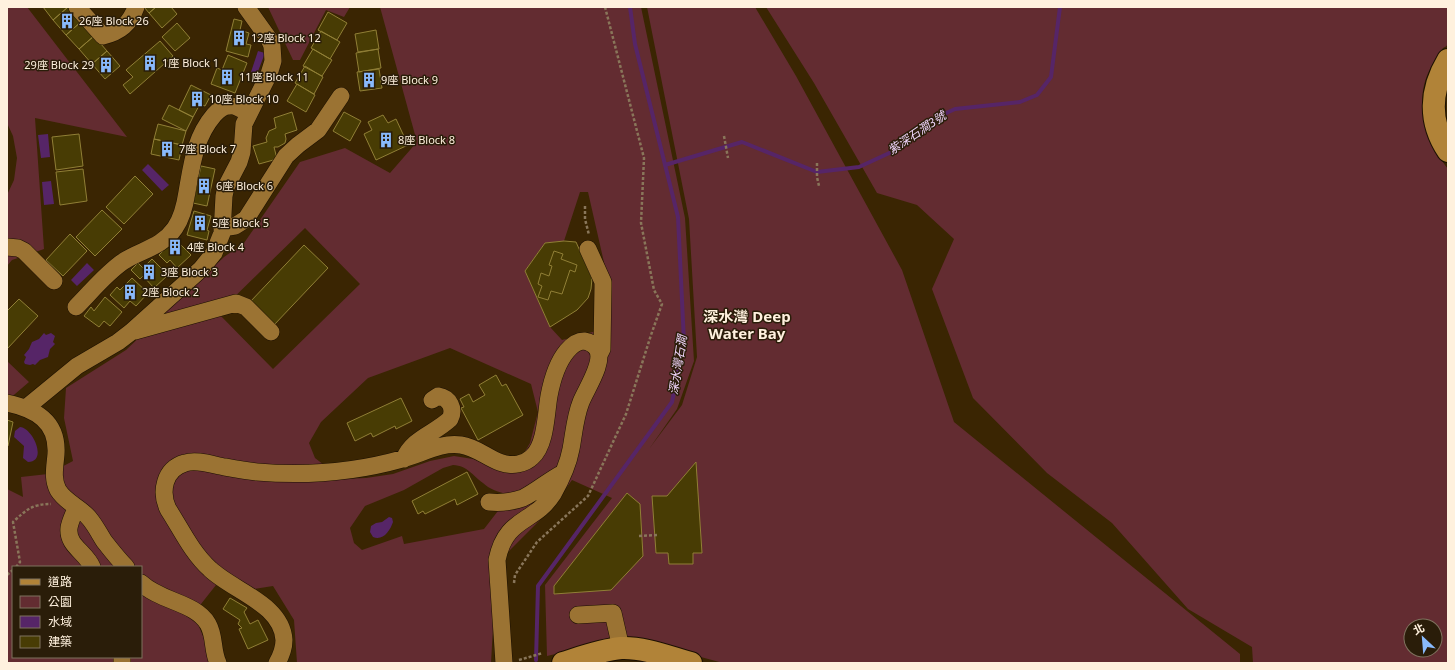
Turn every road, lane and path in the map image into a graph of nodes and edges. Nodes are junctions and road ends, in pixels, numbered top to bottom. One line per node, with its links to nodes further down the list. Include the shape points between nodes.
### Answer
1 (77, 7): 2 (street, via 103,36 125,26)
2 (136, 7)
3 (246, 7): 7 (street, via 269,39 274,54 272,68)
4 (605, 7): 35 (path, via 644,158 641,223 654,290 662,304 626,414 588,496 537,542 515,575)
5 (1448, 60): 9 (main road, via 1435,86 1434,105 1438,132)
6 (341, 96): 14 (street, via 318,130 286,156 246,219 235,226)
7 (248, 113): 14 (street, via 244,124 242,152 226,187); 18 (street, via 233,106 220,109 205,128 197,145 185,204 175,228 161,243 129,258 115,268)
8 (724, 136): 10 (path)
9 (1448, 151)
10 (728, 158)
11 (817, 163): 12 (path)
12 (819, 186)
13 (585, 206): 15 (path)
14 (222, 228): 19 (street, via 219,243 208,261)
15 (589, 243): 21 (street, via 603,282 602,349)
16 (7, 247): 17 (street, via 24,251)
17 (54, 281)
18 (76, 307)
19 (131, 332): 20 (street, via 236,303 246,308); 24 (street, via 77,366)
20 (271, 332)
21 (599, 355): 25 (street, via 596,347 582,341 572,345 563,356 552,385 539,446 532,458 511,465 493,460 469,447 452,445); 26 (street, via 600,361 577,413 571,452)
22 (432, 400): 25 (street, via 438,396 446,399 451,405 452,415 446,423 414,443)
23 (7, 403): 24 (street)
24 (27, 408): 28 (street, via 40,416 50,428 56,445 55,481 63,497)
25 (404, 459): 41 (street, via 375,466 317,473 258,472 192,462 174,468 168,476 164,487 165,502 201,560 219,577 264,606 277,618 284,644)
26 (564, 474): 27 (street, via 552,478 522,498 500,503); 39 (street, via 547,502 509,531 498,552)
27 (489, 502)
28 (73, 505): 31 (path, via 44,504 27,509 13,522 20,562); 32 (street, via 70,538); 33 (street, via 88,517)
29 (658, 535): 30 (path)
30 (639, 536)
31 (17, 566)
32 (91, 566)
33 (125, 566)
34 (142, 583): 40 (street, via 154,593 191,608 203,617 211,631)
35 (513, 591)
36 (578, 615): 37 (street, via 614,613)
37 (621, 648): 42 (main road); 43 (main road, via 642,650)
38 (543, 653): 39 (path, via 516,661)
39 (510, 659)
40 (218, 663)
41 (277, 663)
42 (563, 663)
43 (691, 663)

